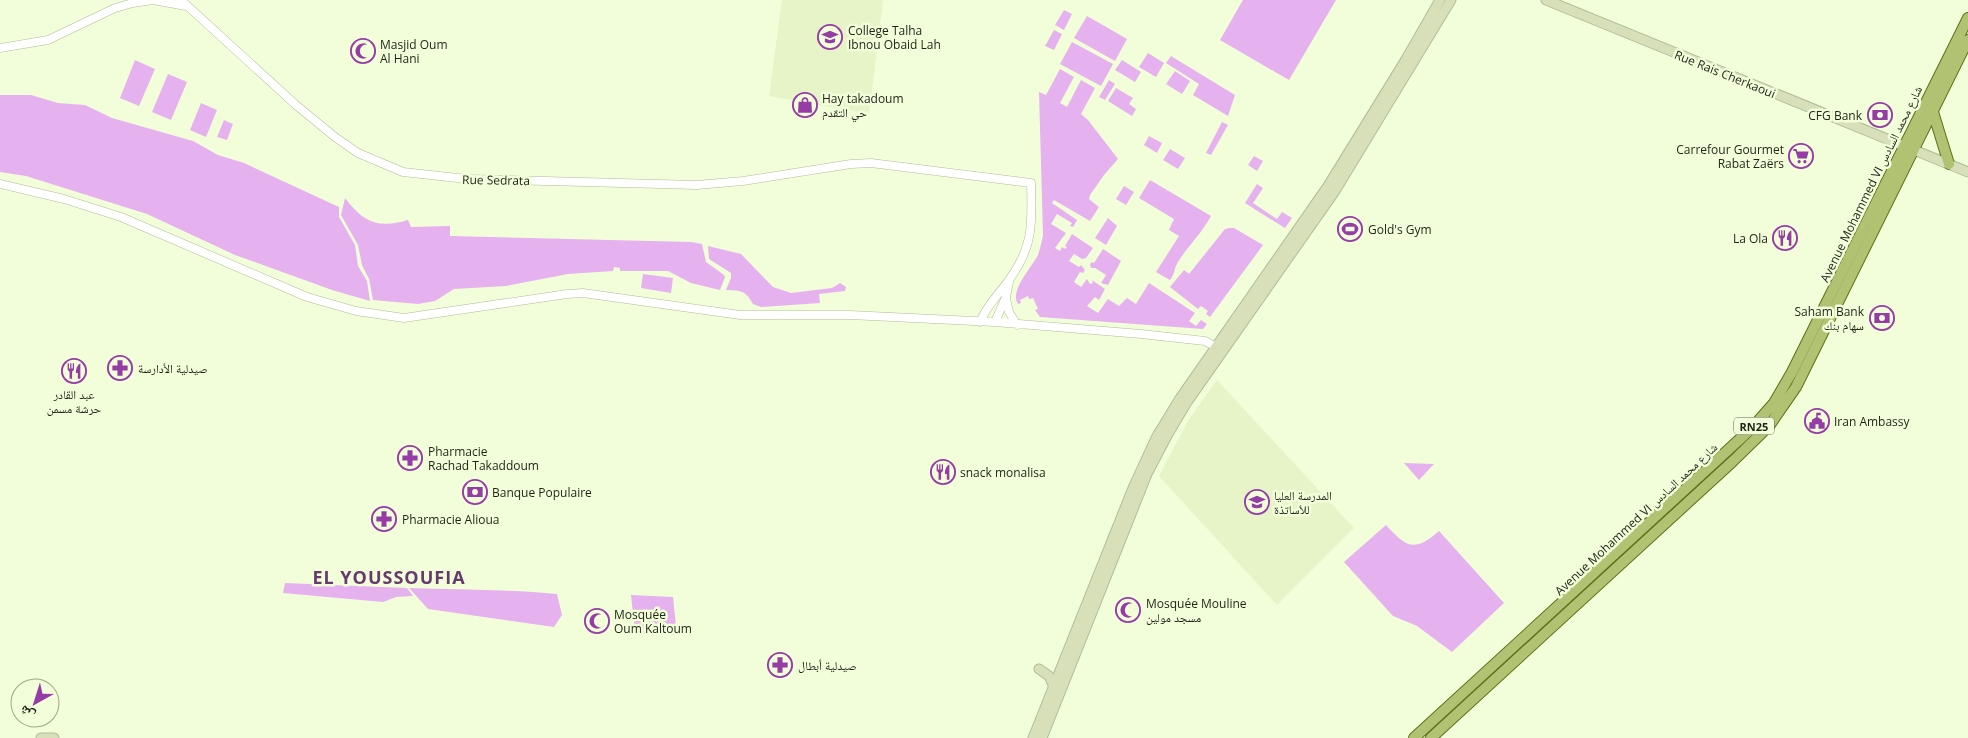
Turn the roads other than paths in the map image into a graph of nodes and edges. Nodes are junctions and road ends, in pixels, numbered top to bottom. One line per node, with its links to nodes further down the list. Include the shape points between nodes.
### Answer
1 (180, 0): 5 (street, Rue Sedrata)
2 (1440, 0): 19 (main road, via 1337,172)
3 (1450, 0): 19 (main road, via 1334,191)
4 (1546, 0): 10 (main road, Rue Rais Cherkaoui)
5 (188, 7): 8 (street, via 153,0 133,3 115,8 48,40); 14 (street, Rue Sedrata, via 335,137 358,153 403,172 467,179 697,185 871,163 1031,184 1032,230 1028,245)
6 (1968, 18): 10 (main road, Avenue Mohammed VI شارع محمد السادس / RN25)
7 (1968, 40): 9 (main road, Avenue Mohammed VI شارع محمد السادس / RN25)
8 (0, 48)
9 (1933, 112): 10 (main road, Avenue Mohammed VI شارع محمد السادس / RN25); 11 (main road)
10 (1909, 148): 11 (main road, Rue Rais Cherkaoui); 26 (main road, Avenue Mohammed VI شارع محمد السادس / RN25, via 1792,372 1767,412); 27 (main road, Avenue Mohammed VI شارع محمد السادس / RN25, via 1796,387 1777,417)
11 (1949, 164): 12 (main road, Rue Rais Cherkaoui)
12 (1968, 172)
13 (0, 184): 16 (street, via 103,211 307,297 380,315 404,318 582,293 740,315 850,315)
14 (1009, 280): 15 (street); 16 (street, via 988,306)
15 (1006, 297): 17 (street); 18 (street, via 1009,312)
16 (980, 322): 17 (street)
17 (995, 322): 18 (street)
18 (1017, 325): 19 (street, via 1192,338)
19 (1220, 349): 21 (main road, via 1176,405 1157,436); 25 (main road, via 1150,468)
20 (1039, 668): 21 (main road, via 1049,676)
21 (1054, 687): 24 (main road)
22 (41, 738): 23 (main road)
23 (54, 738)
24 (1033, 738)
25 (1042, 738)
26 (1414, 738)
27 (1431, 738)

